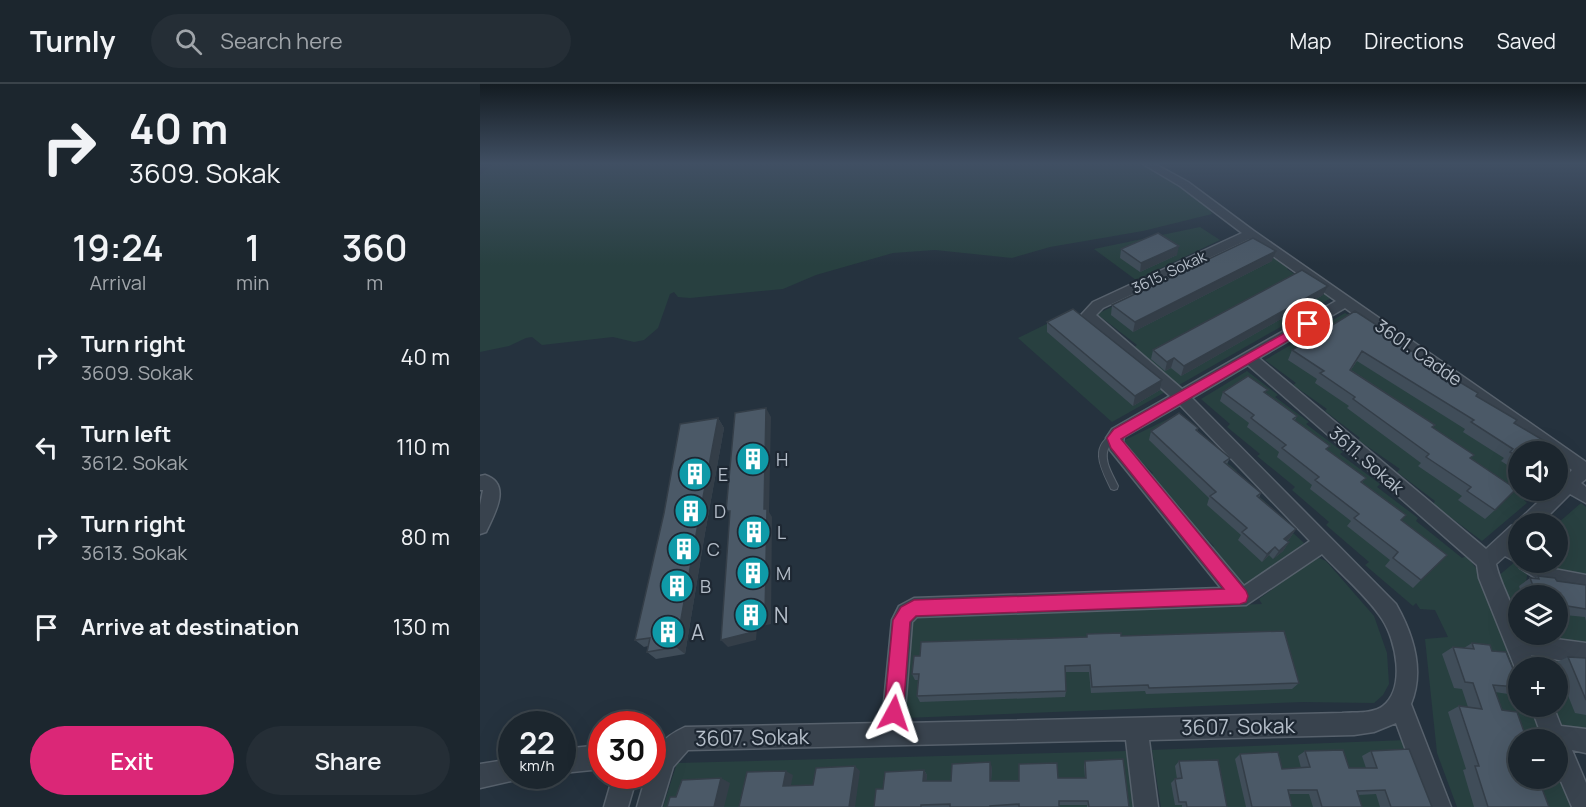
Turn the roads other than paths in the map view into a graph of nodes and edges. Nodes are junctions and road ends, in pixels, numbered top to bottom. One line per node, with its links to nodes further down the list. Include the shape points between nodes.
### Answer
1 (1202, 198): 2 (street, 3601. Cadde)
2 (1250, 234): 3 (street, 3601. Cadde); 5 (street, 3615. Sokak, via 1089,312 1092,320)
3 (1347, 301): 4 (street); 7 (street, 3601. Cadde)
4 (1249, 358): 5 (street); 16 (street, 3611. Sokak)
5 (1182, 397): 6 (street); 14 (street)
6 (1114, 437): 10 (lane, via 1102,450); 19 (street, via 1116,445)
7 (1585, 470): 9 (street)
8 (480, 483): 13 (street, via 492,487)
9 (1569, 484): 11 (street); 12 (street)
10 (1114, 486)
11 (1586, 496)
12 (1539, 513)
13 (480, 526)
14 (1324, 542): 19 (street, via 1246,596); 23 (street, via 1389,610 1397,624 1407,671)
15 (1508, 547): 16 (street)
16 (1486, 561): 20 (street)
17 (1544, 573): 18 (street)
18 (1586, 584)
19 (1240, 596): 25 (street, via 921,607 906,613 901,628)
20 (1508, 625)
21 (1533, 645): 22 (street)
22 (1586, 654)
23 (1401, 703): 24 (street, 3607. Sokak, via 1381,720 1362,722); 35 (street)
24 (1136, 729): 25 (street, 3607. Sokak); 34 (street)
25 (892, 734): 33 (street, 3607. Sokak, via 693,738 676,743 665,756)
26 (1568, 740): 27 (street)
27 (1586, 741)
28 (1568, 770): 36 (street)
29 (498, 773): 30 (street)
30 (480, 776)
31 (622, 789): 32 (street)
32 (616, 807)
33 (649, 807)
34 (1146, 807)
35 (1439, 807)
36 (1584, 807)

